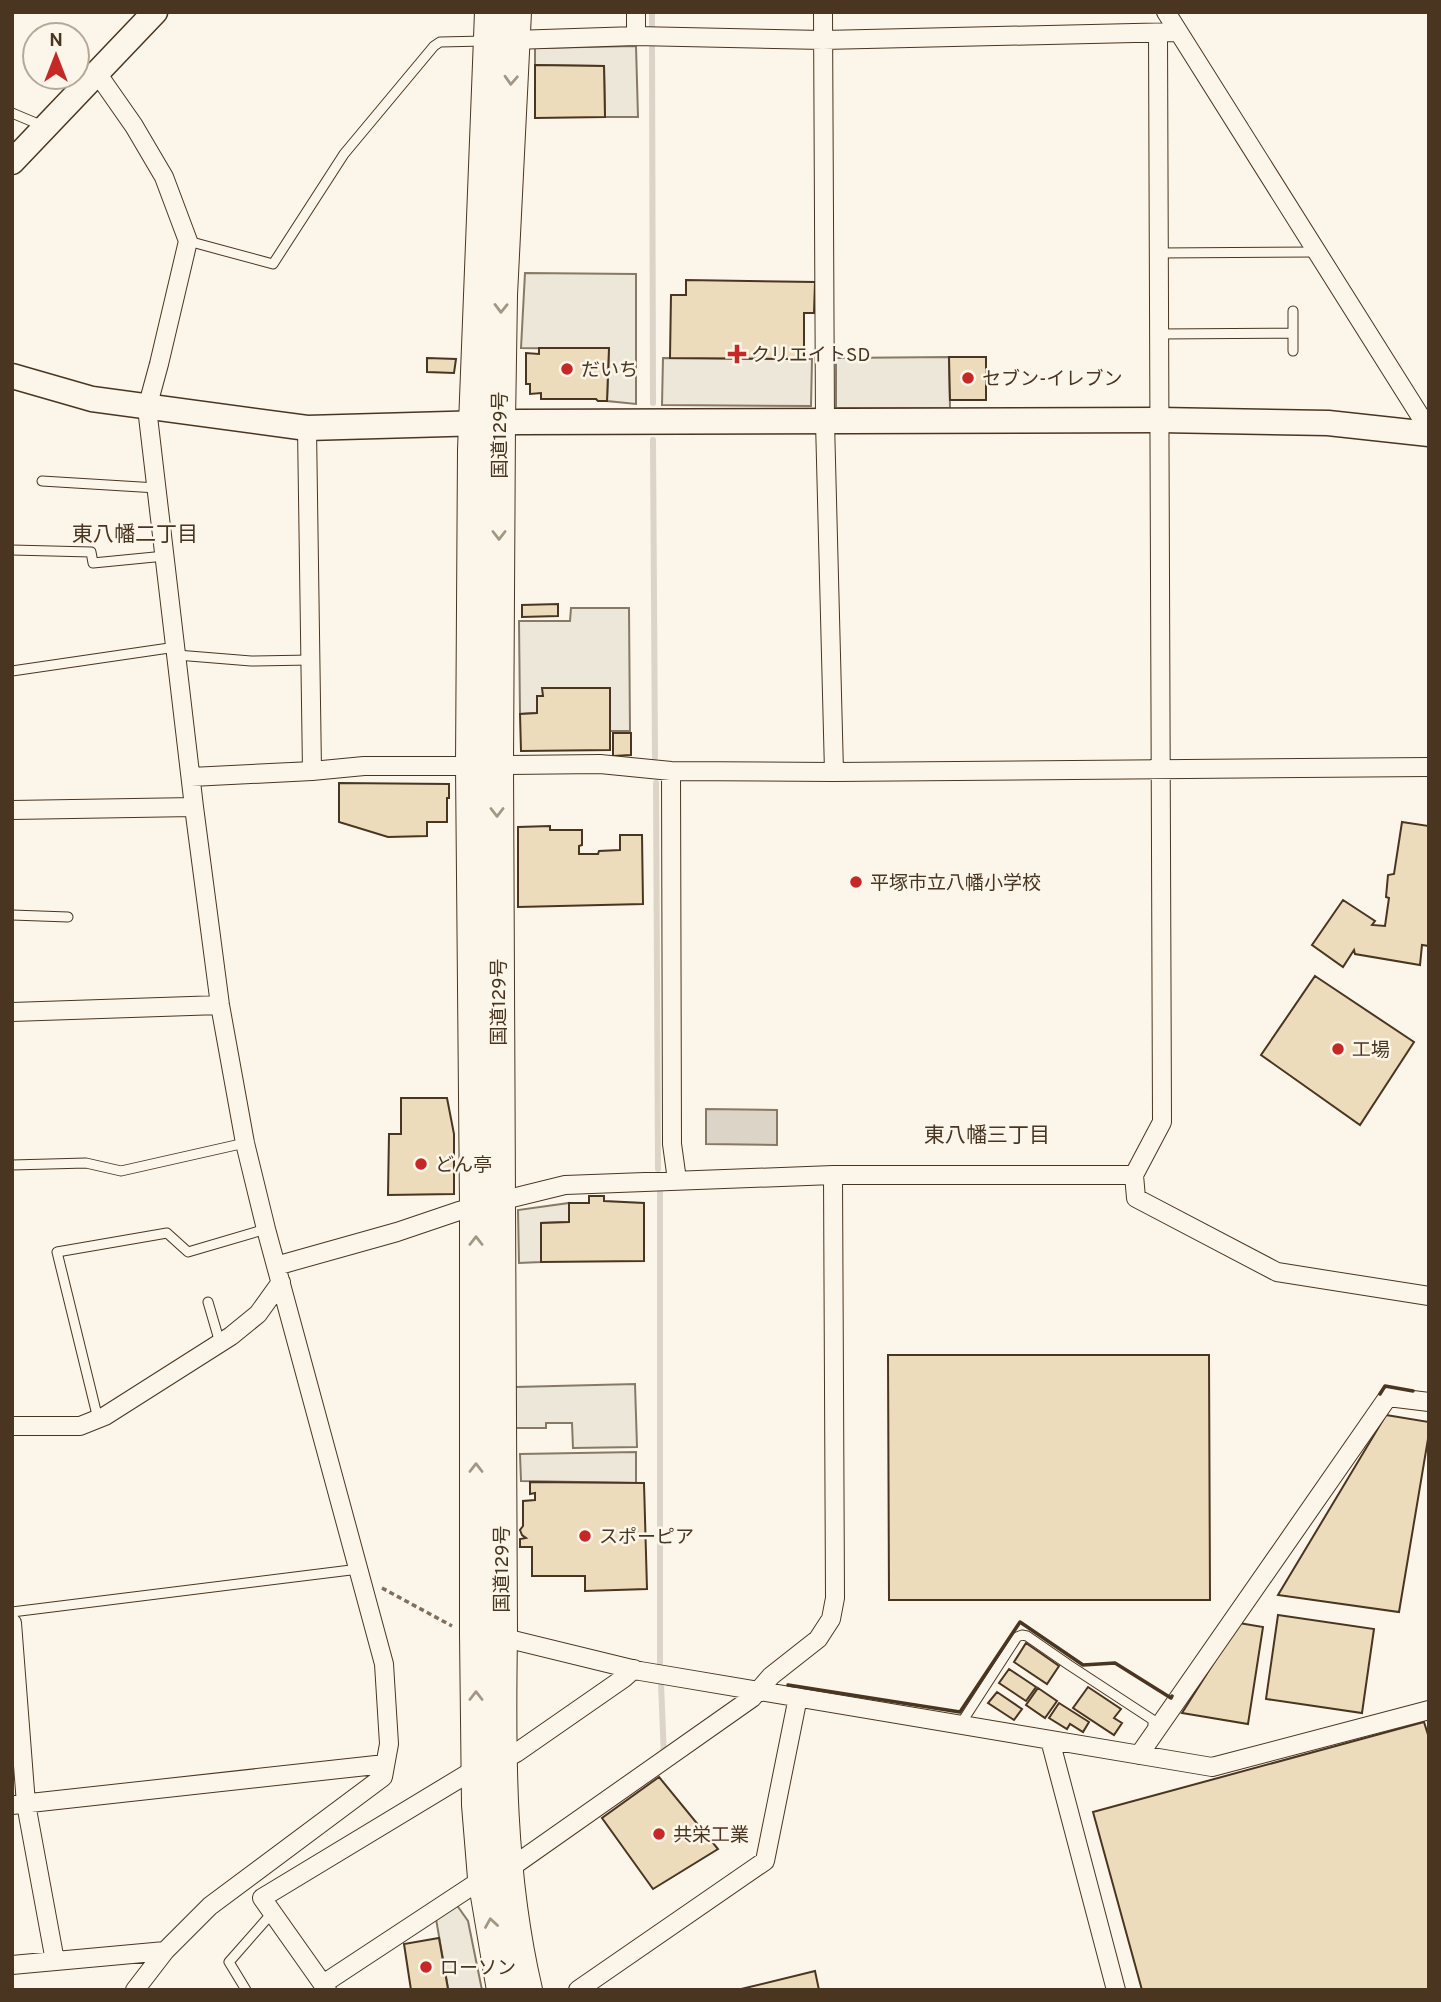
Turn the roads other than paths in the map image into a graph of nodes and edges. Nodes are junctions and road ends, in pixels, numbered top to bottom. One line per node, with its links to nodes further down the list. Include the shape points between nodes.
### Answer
1 (155, 12): 10 (street)
2 (636, 12): 8 (street)
3 (823, 12): 9 (street)
4 (1166, 12): 6 (street)
5 (502, 26): 8 (street); 14 (lane, via 434,46 344,154 273,264); 25 (highway, 国道129号)
6 (1177, 32): 7 (street); 15 (street)
7 (1158, 33): 9 (street); 16 (street)
8 (636, 36): 9 (street)
9 (823, 40): 24 (street)
10 (97, 73): 12 (street); 14 (street, via 164,177)
11 (12, 113): 12 (lane)
12 (46, 127): 13 (street)
13 (12, 162)
14 (188, 241): 22 (street)
15 (1316, 252): 16 (lane); 27 (street)
16 (1159, 253): 19 (street)
17 (1293, 311): 18 (lane)
18 (1293, 333): 19 (lane); 20 (lane)
19 (1159, 334): 23 (street)
20 (1293, 351)
21 (12, 376): 22 (street, via 92,400)
22 (147, 408): 26 (street); 29 (street)
23 (1159, 420): 24 (street); 27 (street, via 1328,423); 37 (street)
24 (825, 422): 25 (street); 40 (street)
25 (487, 423): 26 (street); 36 (highway, 国道129号)
26 (307, 428): 33 (street)
27 (1429, 432)
28 (42, 481): 29 (lane)
29 (157, 488): 31 (street)
30 (12, 550): 31 (lane, via 90,552 93,563)
31 (165, 556): 32 (street)
32 (176, 651): 33 (lane, via 251,661); 34 (lane); 41 (street)
33 (311, 660): 39 (street)
34 (12, 671)
35 (1427, 765): 37 (street)
36 (485, 766): 38 (street, via 600,764); 39 (street, via 364,766); 53 (highway, 国道129号)
37 (1163, 770): 40 (street); 51 (street, via 1163,1122)
38 (671, 771): 40 (street); 52 (street, via 672,1144)
39 (312, 772): 41 (street)
40 (834, 772)
41 (191, 777): 42 (street)
42 (194, 807): 43 (street); 46 (street)
43 (12, 810)
44 (12, 915): 45 (lane)
45 (68, 918)
46 (220, 1006): 47 (street); 48 (street)
47 (12, 1012)
48 (245, 1143): 49 (lane, via 121,1171 86,1163); 54 (street)
49 (12, 1165)
50 (833, 1175): 51 (street); 52 (street); 68 (street, via 835,1598 831,1619 818,1639 771,1676)
51 (1134, 1175): 56 (street, via 1136,1198 1277,1272)
52 (677, 1181): 53 (street, via 565,1185)
53 (487, 1203): 55 (street); 65 (highway, 国道129号); 76 (highway, 国道129号, one-way to 53)
54 (266, 1229): 55 (street); 60 (lane, via 188,1252 167,1233 57,1252)
55 (279, 1274): 58 (street, via 258,1314); 62 (street)
56 (1429, 1296)
57 (208, 1302): 58 (lane)
58 (220, 1343): 60 (street)
59 (1429, 1402): 72 (street, via 1388,1397)
60 (98, 1419): 61 (street, via 80,1426)
61 (12, 1426)
62 (360, 1573): 63 (lane); 75 (street, via 384,1664)
63 (12, 1612)
64 (12, 1623): 67 (street)
65 (501, 1637): 66 (street); 76 (highway, 国道129号)
66 (634, 1670): 68 (street); 76 (street, via 516,1753)
67 (15, 1687): 77 (street)
68 (761, 1690): 69 (street); 78 (street)
69 (798, 1697): 71 (street); 88 (street, via 765,1861)
70 (1429, 1710): 74 (street, via 1212,1767)
71 (960, 1725): 72 (lane, via 1022,1635 1153,1720); 73 (street)
72 (1153, 1736): 74 (street)
73 (1050, 1740): 74 (street); 89 (street)
74 (1139, 1755)
75 (385, 1764): 77 (street); 80 (street, via 383,1777 211,1906)
76 (488, 1765): 78 (highway, 国道129号); 79 (street, via 262,1898)
77 (19, 1804): 81 (street)
78 (495, 1874): 83 (street); 86 (highway, 国道129号, one-way to 78); 87 (highway, 国道129号, via 513,1922)
79 (272, 1913): 83 (street); 85 (lane, via 229,1962)
80 (165, 1951): 81 (street); 84 (street)
81 (55, 1961): 82 (street)
82 (12, 1965)
83 (325, 1987)
84 (135, 1990)
85 (246, 1990)
86 (503, 1990)
87 (526, 1990)
88 (578, 1990)
89 (1116, 1990)

